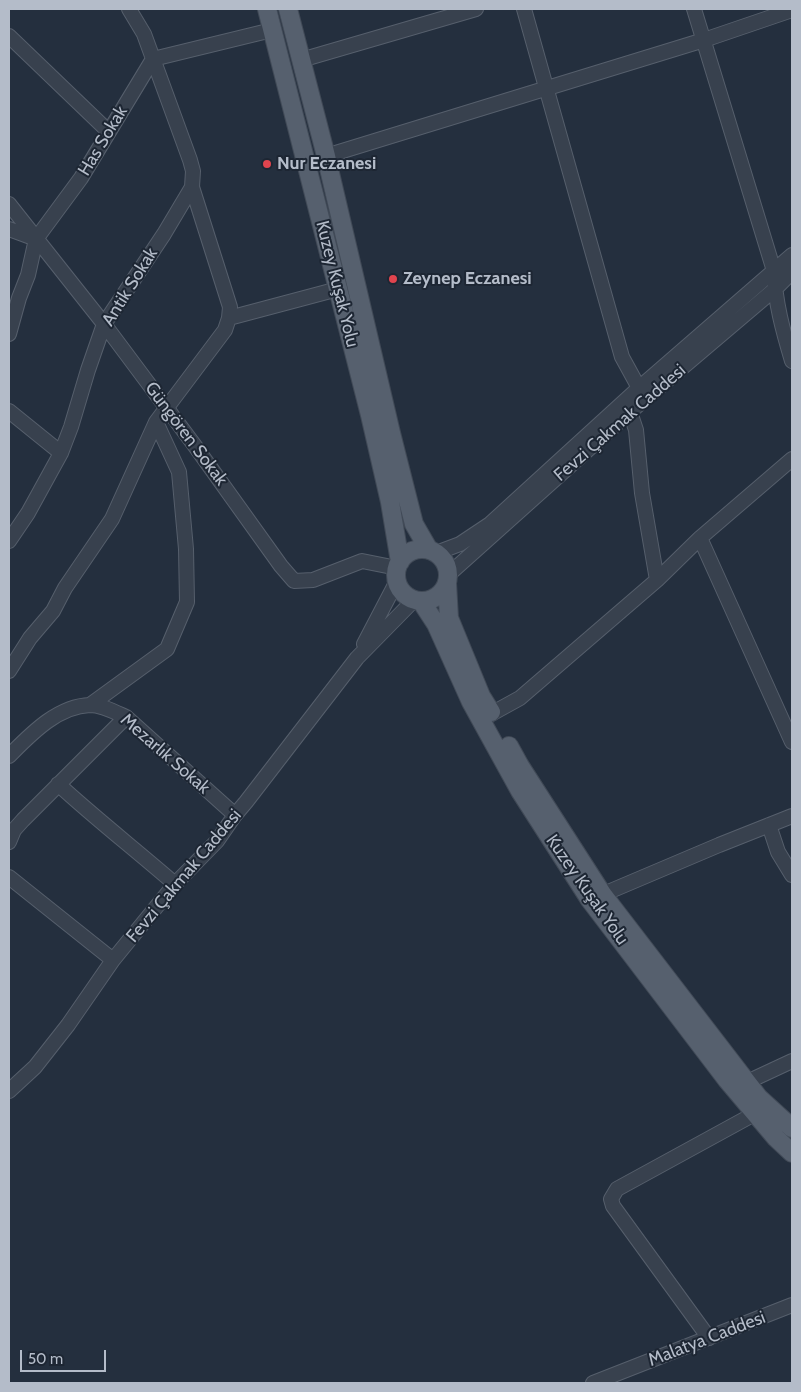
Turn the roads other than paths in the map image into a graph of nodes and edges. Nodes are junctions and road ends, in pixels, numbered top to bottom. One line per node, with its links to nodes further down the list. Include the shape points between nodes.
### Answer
1 (129, 9): 11 (street, via 144,34)
2 (267, 9): 8 (main road, Kuzey Kuşak Yolu)
3 (288, 9): 12 (main road, Kuzey Kuşak Yolu)
4 (476, 9): 12 (street)
5 (524, 9): 13 (street)
6 (694, 9): 10 (street)
7 (792, 10): 10 (street)
8 (272, 30): 11 (street); 23 (main road, Kuzey Kuşak Yolu)
9 (9, 36): 14 (street)
10 (704, 40): 13 (street); 21 (street)
11 (153, 59): 14 (street, Has Sokak); 16 (street, via 190,160)
12 (301, 60): 15 (main road, Kuzey Kuşak Yolu)
13 (545, 88): 15 (street); 29 (street, via 622,357)
14 (108, 131): 19 (street, Has Sokak, via 81,178)
15 (326, 156): 38 (main road, Kuzey Kuşak Yolu, via 414,524)
16 (192, 187): 25 (street, via 230,308); 26 (street, Antik Sokak)
17 (9, 204): 19 (street, Güngören Sokak)
18 (9, 229): 19 (street)
19 (36, 239): 26 (street, Güngören Sokak); 27 (street, Has Sokak)
20 (792, 255): 21 (street)
21 (774, 271): 24 (street); 29 (street)
22 (792, 272): 24 (street, Fevzi Çakmak Caddesi)
23 (338, 289): 25 (street); 39 (main road, Kuzey Kuşak Yolu, via 390,502)
24 (775, 289): 28 (street); 32 (street, Fevzi Çakmak Caddesi)
25 (229, 318): 30 (street, via 225,330)
26 (104, 324): 30 (street, Güngören Sokak); 34 (street, Antik Sokak)
27 (9, 334)
28 (792, 361)
29 (639, 388): 38 (street, via 483,530 460,544)
30 (166, 407): 33 (street); 39 (street, Güngören Sokak, via 294,581 313,580 362,561)
31 (9, 411): 34 (street)
32 (630, 412): 40 (street, Fevzi Çakmak Caddesi); 41 (street, via 636,430)
33 (156, 422): 44 (street, via 112,519 53,611 30,638); 45 (street, via 179,472 187,602 166,648)
34 (61, 453): 37 (street, Antik Sokak)
35 (792, 459): 36 (street)
36 (700, 538): 41 (street); 48 (street)
37 (9, 541)
38 (433, 552): 39 (main road, via 418,549 407,554); 40 (main road, via 446,566)
39 (398, 570): 42 (main road, via 403,593); 43 (street)
40 (447, 579): 42 (main road, via 437,596); 46 (main road, Kuzey Kuşak Yolu, via 448,618)
41 (656, 580): 46 (street, via 520,698)
42 (417, 600): 43 (street); 58 (main road, Kuzey Kuşak Yolu, via 436,624 471,702 520,791)
43 (357, 658): 51 (street, Fevzi Çakmak Caddesi)
44 (9, 671)
45 (90, 705): 47 (street, Mezarlık Sokak, via 110,709); 49 (street, via 62,712)
46 (491, 714): 58 (main road, Kuzey Kuşak Yolu)
47 (126, 717): 50 (street); 51 (street, Mezarlık Sokak)
48 (792, 742)
49 (9, 756)
50 (58, 784): 54 (street); 57 (street)
51 (234, 815): 57 (street, Fevzi Çakmak Caddesi, via 217,841)
52 (792, 816): 53 (street)
53 (769, 825): 55 (street, via 778,852); 58 (street)
54 (10, 833)
55 (792, 875)
56 (9, 877): 59 (street)
57 (175, 884): 59 (street, Fevzi Çakmak Caddesi)
58 (597, 897): 61 (main road, Kuzey Kuşak Yolu); 63 (main road, Kuzey Kuşak Yolu, via 728,1080)
59 (112, 960): 62 (street, Fevzi Çakmak Caddesi, via 35,1067)
60 (792, 1061): 61 (street)
61 (747, 1082): 64 (main road, Kuzey Kuşak Yolu)
62 (9, 1091)
63 (756, 1113): 65 (main road, Kuzey Kuşak Yolu); 67 (street, via 617,1189 611,1199)
64 (792, 1128)
65 (792, 1153)
66 (792, 1305): 67 (street, Malatya Caddesi)
67 (709, 1338): 68 (street, Malatya Caddesi)
68 (594, 1383)

